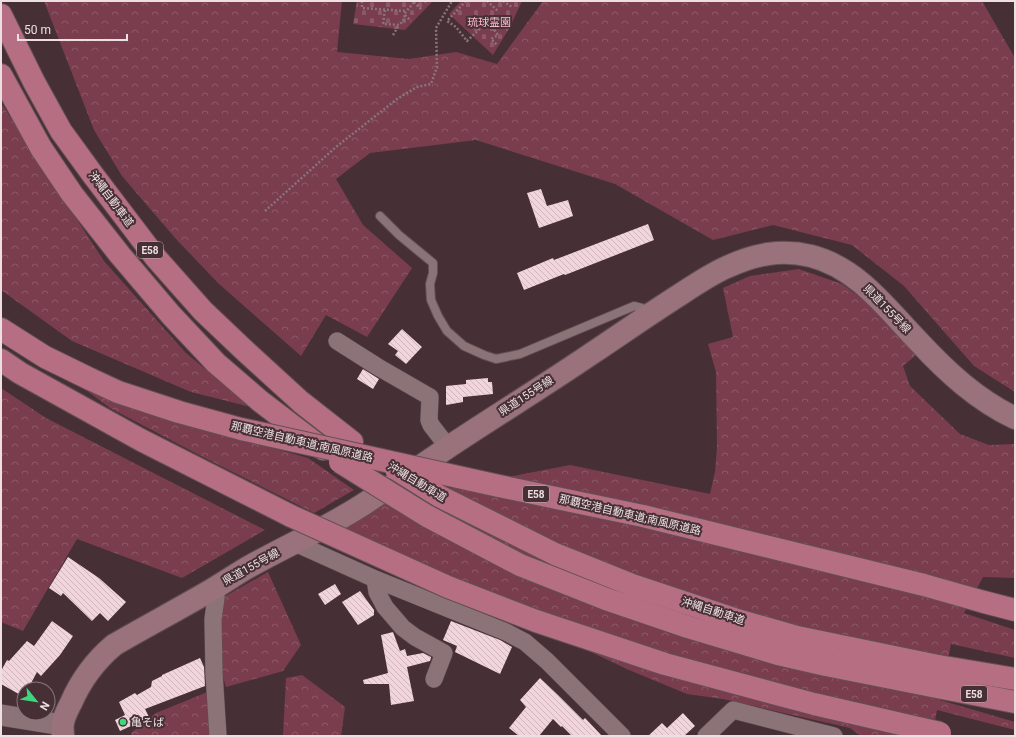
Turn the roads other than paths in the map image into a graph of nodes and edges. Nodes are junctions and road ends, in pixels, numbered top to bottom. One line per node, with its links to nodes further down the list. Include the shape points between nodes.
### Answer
1 (1, 15): 14 (highway, 沖縄自動車道 / E58, bridge, via 61,131 156,258 203,311 238,344 302,402 352,442 439,496 555,554 632,585 734,619)
2 (1, 75): 14 (highway, 沖縄自動車道 / E58, bridge, via 41,148 72,194 171,315 216,363 260,401 340,462 427,516 520,565 606,599 695,630 778,654 826,665)
3 (380, 216): 4 (lane, via 433,263 431,300 447,331 464,346 484,355 496,359 520,354 634,306)
4 (649, 314): 8 (main road, 県道155号線, via 700,281 757,256 785,252 814,257 850,274 881,300 918,342 966,388 986,403); 9 (main road, 県道155号線)
5 (1, 329): 13 (highway, 那覇空港自動車道;南風原道路 / E58, bridge, via 45,357 90,379 118,392 179,412 241,429 643,516)
6 (337, 341): 9 (street, via 430,397 429,420)
7 (1, 360): 21 (highway, bridge, via 141,440 291,516 448,587 658,662 814,704)
8 (1015, 418)
9 (448, 447): 10 (main road, 県道155号線, via 364,505)
10 (295, 543): 11 (street); 12 (main road, 県道155号線)
11 (375, 579): 15 (street, via 377,592 403,628 444,654); 23 (street, via 525,642)
12 (216, 587): 19 (main road, 県道155号線, via 114,645 103,654 75,694 67,711); 22 (street, via 213,619)
13 (1015, 610)
14 (935, 676): 16 (highway, 沖縄自動車道 / E58); 17 (highway, 沖縄自動車道 / E58)
15 (434, 679)
16 (1015, 680)
17 (1015, 702)
18 (1, 715): 19 (street)
19 (63, 730)
20 (807, 733): 24 (street, via 733,710); 25 (street)
21 (945, 734)
22 (218, 736)
23 (622, 736)
24 (706, 736)
25 (834, 736)

